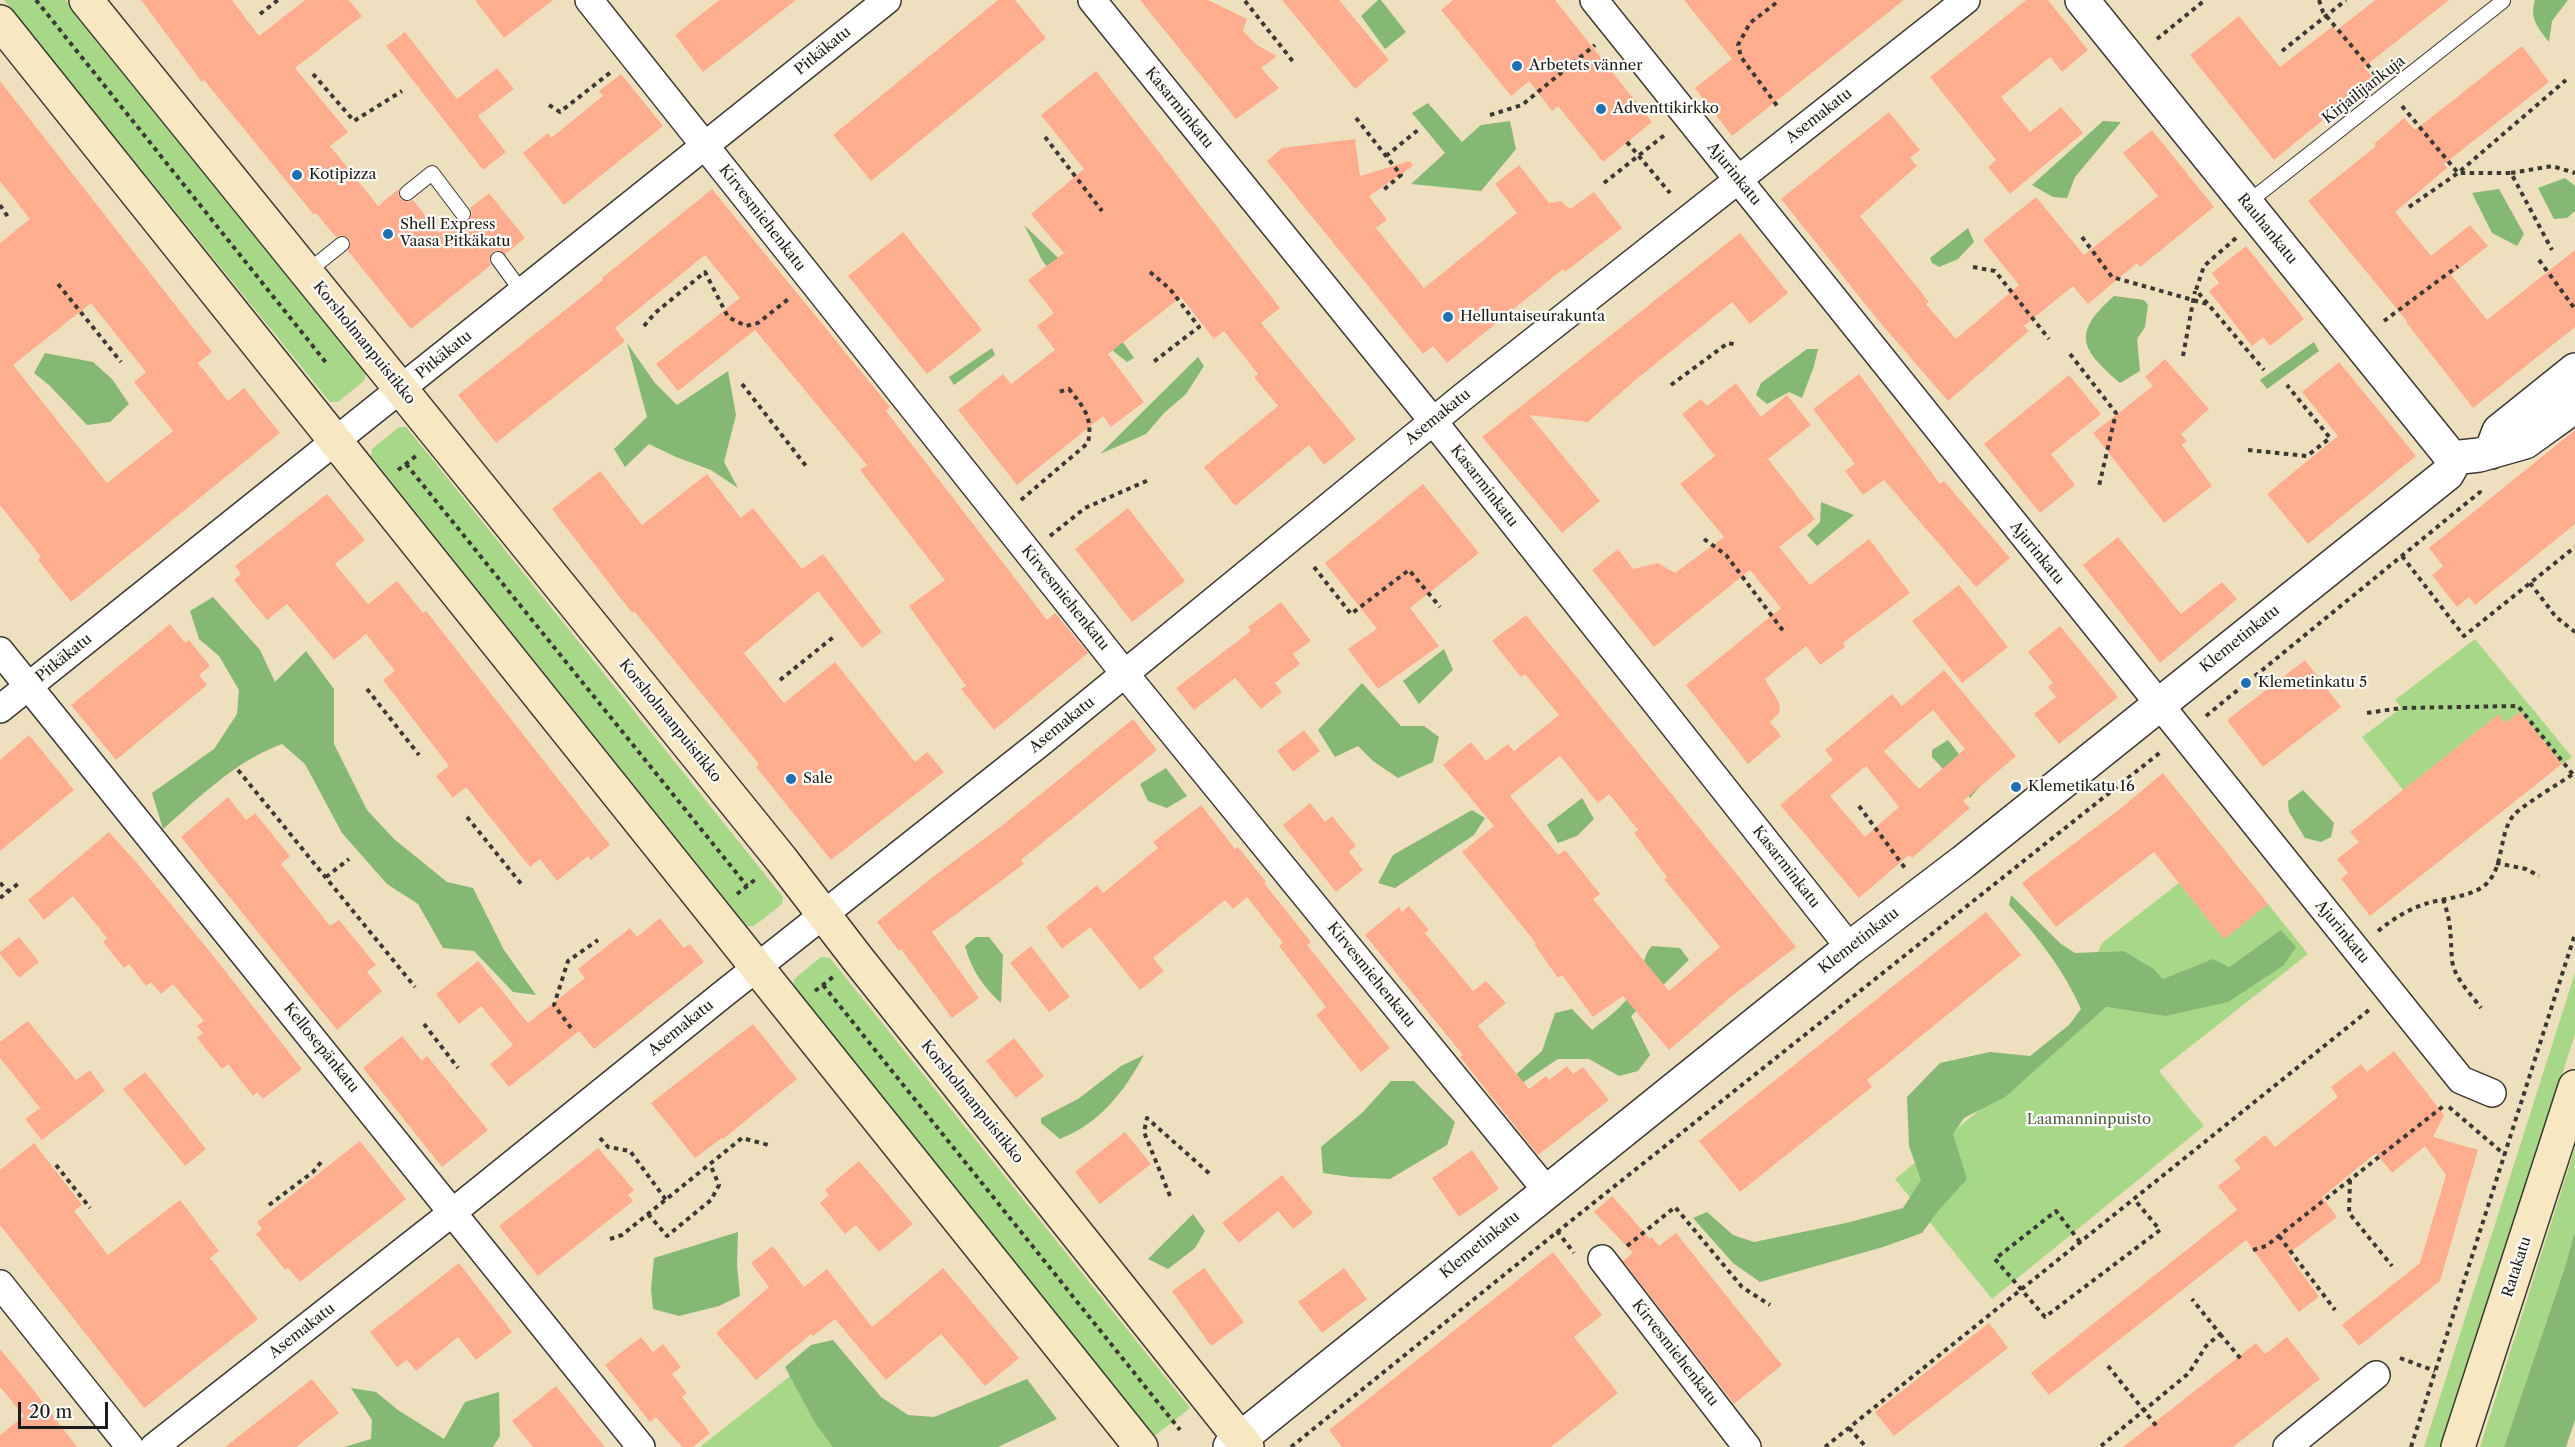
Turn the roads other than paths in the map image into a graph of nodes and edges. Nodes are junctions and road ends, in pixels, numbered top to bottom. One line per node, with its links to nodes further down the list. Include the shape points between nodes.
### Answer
1 (86, 0): 17 (main road, Korsholmanpuistikko)
2 (589, 0): 10 (street, Kirvesmiehenkatu)
3 (887, 0): 10 (street, Pitkäkatu)
4 (1092, 0): 22 (street, Kasarminkatu)
5 (1594, 0): 11 (street, Ajurinkatu)
6 (1966, 0): 11 (street, Asemakatu)
7 (2082, 0): 14 (street, Rauhankatu)
8 (2503, 1): 14 (lane, Kirjailijankuja, via 2389,91)
9 (0, 22): 23 (main road)
10 (705, 146): 18 (street, Pitkäkatu); 27 (street, Kirvesmiehenkatu)
11 (1738, 180): 22 (street, Asemakatu); 29 (street, Ajurinkatu)
12 (407, 193): 13 (lane, via 432,173)
13 (463, 214)
14 (2244, 219): 25 (street, Rauhankatu)
15 (342, 244): 17 (lane)
16 (498, 259): 18 (lane)
17 (307, 272): 20 (main road, Korsholmanpuistikko)
18 (522, 292): 20 (street, Pitkäkatu)
19 (2575, 370): 24 (street, via 2499,431)
20 (401, 389): 23 (street, Pitkäkatu); 31 (main road, Korsholmanpuistikko)
21 (2575, 406): 24 (street, via 2525,442)
22 (1433, 421): 27 (street, Asemakatu); 32 (street, Kasarminkatu)
23 (335, 441): 28 (street, Pitkäkatu); 33 (main road)
24 (2491, 452): 25 (street)
25 (2452, 458): 29 (street, Klemetinkatu, via 2447,474)
26 (0, 651): 28 (street, Kellosepänkatu)
27 (1125, 674): 31 (street, Asemakatu); 36 (street, Kirvesmiehenkatu)
28 (28, 687): 30 (street, Pitkäkatu); 37 (street, Kellosepänkatu)
29 (2158, 705): 32 (street, Klemetinkatu); 35 (street, Ajurinkatu, via 2461,1080)
30 (0, 709)
31 (824, 915): 33 (street, Asemakatu); 41 (main road, Korsholmanpuistikko)
32 (1850, 948): 36 (street, Klemetinkatu)
33 (757, 967): 37 (street, Asemakatu); 45 (main road)
34 (2575, 1087): 48 (main road, Ratakatu)
35 (2492, 1093)
36 (1547, 1191): 41 (street, Klemetinkatu)
37 (453, 1212): 43 (street, Asemakatu); 44 (street, Kellosepänkatu)
38 (1604, 1261): 46 (street, Kirvesmiehenkatu)
39 (0, 1284): 42 (street)
40 (2376, 1375): 47 (street)
41 (1239, 1444)
42 (130, 1447)
43 (154, 1447)
44 (641, 1447)
45 (1141, 1447)
46 (1747, 1447)
47 (2287, 1447)
48 (2458, 1447)

